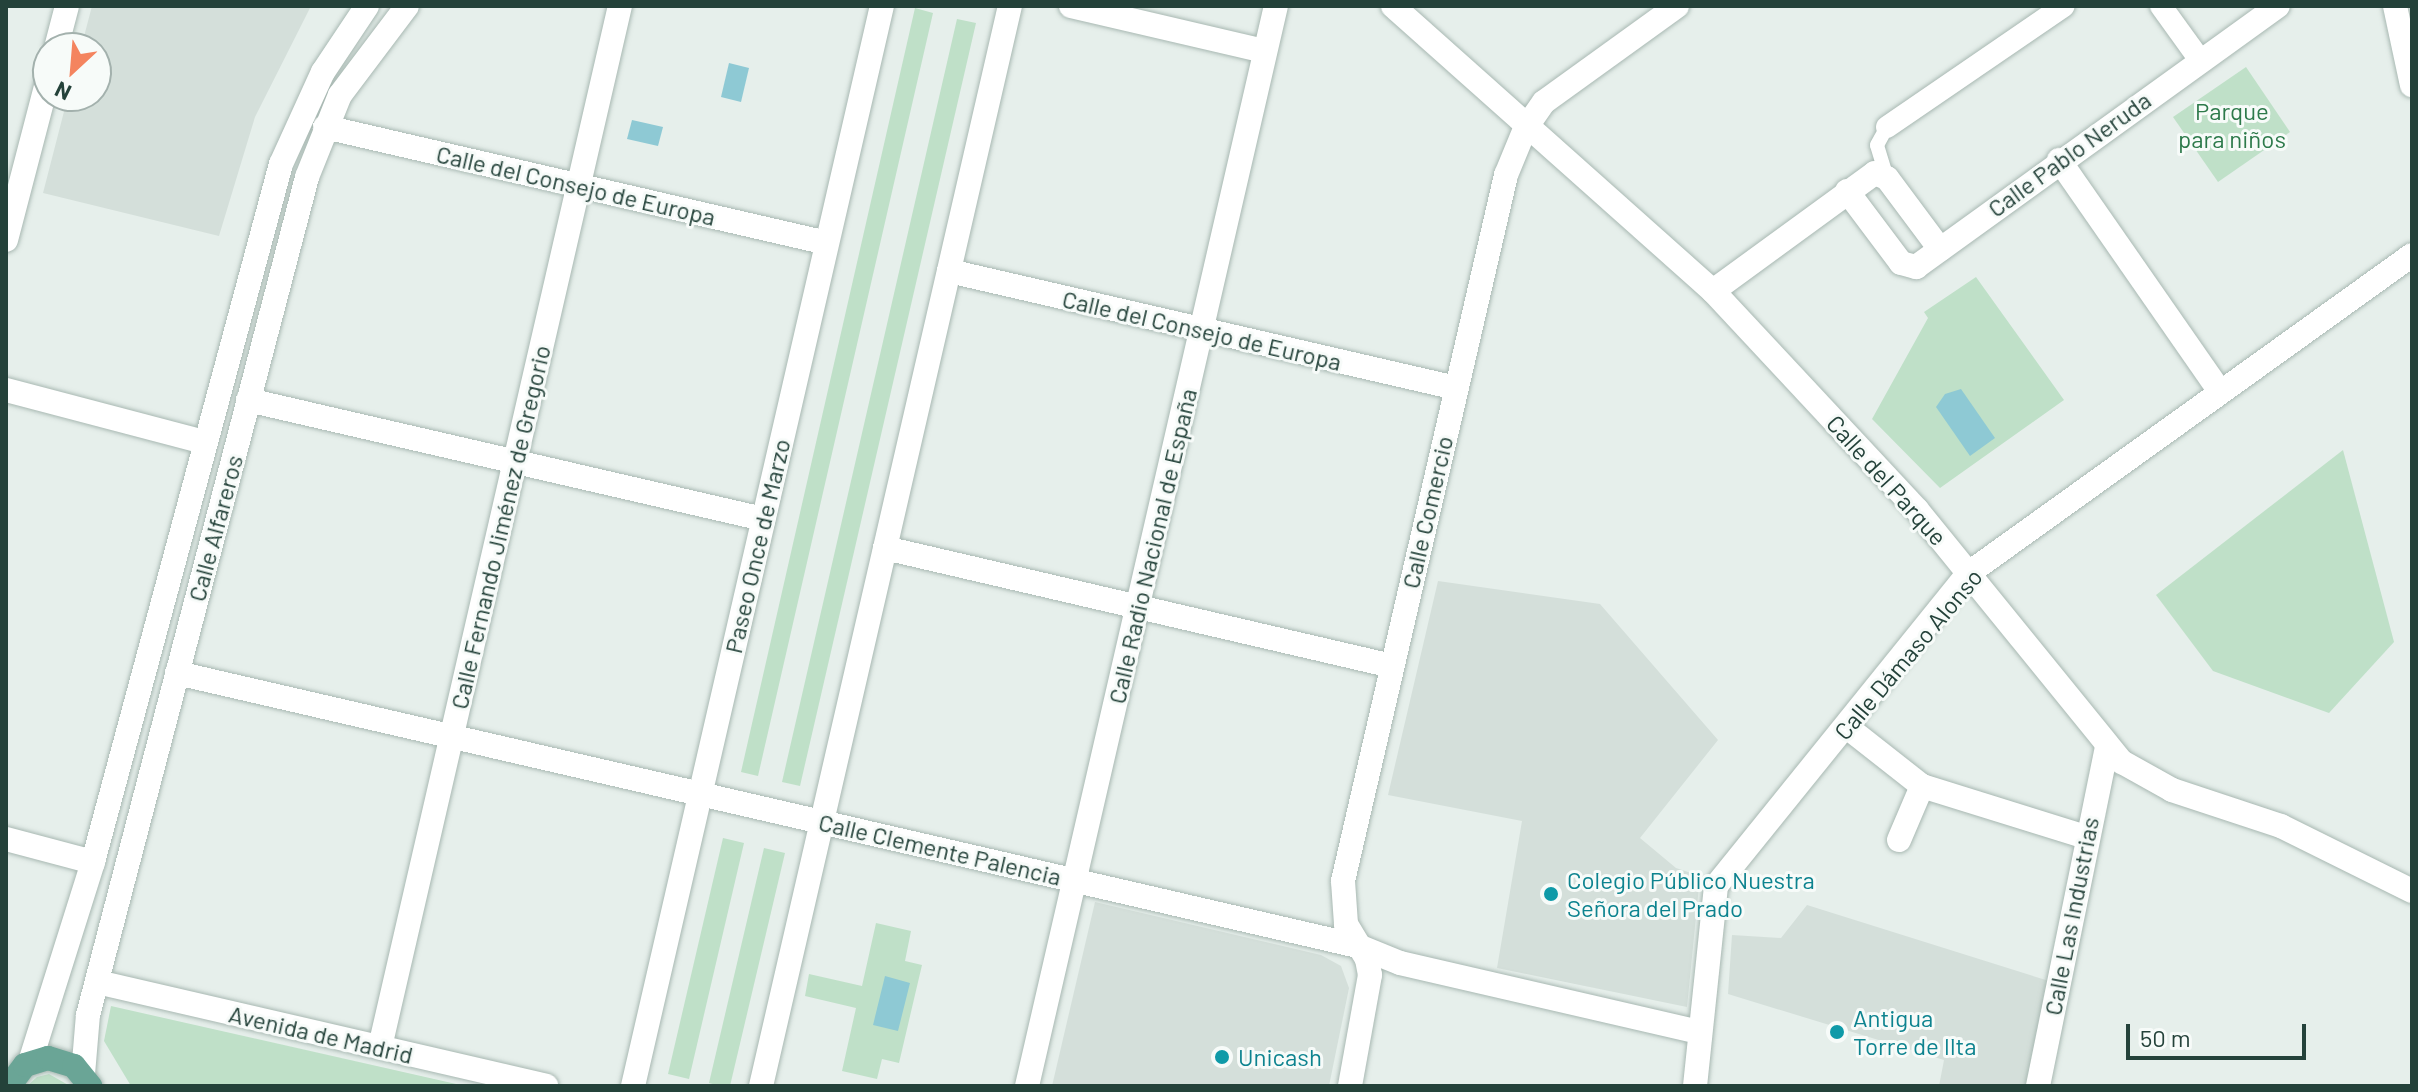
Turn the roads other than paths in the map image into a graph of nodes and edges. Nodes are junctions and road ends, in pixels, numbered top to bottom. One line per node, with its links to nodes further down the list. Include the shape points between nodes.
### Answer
1 (67, 6): 15 (street)
2 (367, 6): 39 (street, Calle Alfareros, via 323,72 281,164)
3 (407, 6): 21 (street, Calle Alfareros, via 355,70)
4 (620, 6): 26 (street, Calle Fernando Jiménez de Gregorio)
5 (882, 6): 29 (street, Paseo Once de Marzo)
6 (1010, 6): 32 (street)
7 (1071, 6): 16 (street)
8 (1276, 6): 16 (street, Calle Radio Nacional de España)
9 (1393, 6): 20 (street, Calle del Parque)
10 (1677, 6): 20 (street, Calle Comercio, via 1556,92)
11 (2064, 6): 22 (street)
12 (2161, 6): 17 (street)
13 (2395, 6): 18 (street)
14 (2264, 10): 17 (street, Calle Pablo Neruda)
15 (60, 32)
16 (1265, 51): 34 (street, Calle Radio Nacional de España)
17 (2200, 60): 23 (street, Calle Pablo Neruda)
18 (2412, 85)
19 (36, 112): 24 (street)
20 (1527, 126): 33 (street, Calle del Parque); 35 (street, Calle Comercio, via 1502,187)
21 (325, 127): 26 (street, Calle del Consejo de Europa); 38 (street, Calle Alfareros)
22 (1887, 127): 25 (lane, via 1877,152)
23 (2059, 160): 30 (street, Calle Pablo Neruda); 37 (street)
24 (15, 170): 28 (street)
25 (1887, 178): 27 (street, via 1872,174); 30 (street)
26 (578, 186): 29 (street, Calle del Consejo de Europa); 40 (street, Calle Fernando Jiménez de Gregorio)
27 (1847, 191): 30 (street, Calle Pablo Neruda, via 1904,265 1916,267); 33 (street)
28 (6, 240)
29 (827, 243): 41 (street, Paseo Once de Marzo)
30 (1940, 249)
31 (2412, 255): 37 (street, Calle Dámaso Alonso)
32 (949, 271): 34 (street, Calle del Consejo de Europa); 42 (street)
33 (1713, 291): 43 (street, Calle del Parque)
34 (1202, 329): 35 (street, Calle del Consejo de Europa); 44 (street, Calle Radio Nacional de España)
35 (1456, 388): 45 (street, Calle Comercio)
36 (6, 390): 39 (street)
37 (2220, 392): 43 (street, Calle Dámaso Alonso)
38 (248, 400): 40 (street); 46 (street, Calle Alfareros)
39 (204, 442): 56 (street, Calle Alfareros)
40 (515, 462): 41 (street); 48 (street, Calle Fernando Jiménez de Gregorio)
41 (763, 519): 51 (street, Paseo Once de Marzo)
42 (885, 548): 44 (street); 52 (street)
43 (1969, 573): 47 (street, Calle Dámaso Alonso); 49 (street, Calle del Parque)
44 (1137, 607): 45 (street); 57 (street, Calle Radio Nacional de España)
45 (1392, 666): 59 (street, Calle Comercio, via 1343,881 1346,924)
46 (177, 673): 48 (street, Calle Clemente Palencia); 60 (street, Calle Alfareros)
47 (1847, 727): 50 (street); 61 (street, Calle Dámaso Alonso, via 1716,886)
48 (452, 736): 51 (street, Calle Clemente Palencia); 62 (street, Calle Fernando Jiménez de Gregorio)
49 (2107, 747): 53 (street, Calle Las Industrias); 58 (street, Calle del Parque, via 2162,786 2281,826)
50 (1922, 786): 53 (street); 55 (street)
51 (700, 794): 52 (street, Calle Clemente Palencia); 67 (street, Paseo Once de Marzo)
52 (822, 822): 57 (street, Calle Clemente Palencia); 68 (street)
53 (2086, 837): 72 (street, Calle Las Industrias)
54 (6, 839): 56 (street)
55 (1899, 840)
56 (93, 862): 63 (street, Calle Alfareros)
57 (1075, 880): 59 (street, Calle Clemente Palencia); 69 (street, Calle Radio Nacional de España)
58 (2412, 891)
59 (1358, 946): 61 (street, Calle Clemente Palencia, via 1400,963); 70 (street, Calle Comercio, via 1367,959 1370,983)
60 (97, 982): 62 (street, Avenida de Madrid); 64 (street, Calle Alfareros)
61 (1700, 1032): 71 (street, Calle Dámaso Alonso)
62 (380, 1047): 66 (street, Avenida de Madrid)
63 (21, 1063): 64 (main road, via 60,1059); 65 (main road)
64 (90, 1081)
65 (9, 1086)
66 (546, 1086)
67 (633, 1086)
68 (761, 1086)
69 (1027, 1086)
70 (1350, 1086)
71 (1695, 1086)
72 (2038, 1086)

